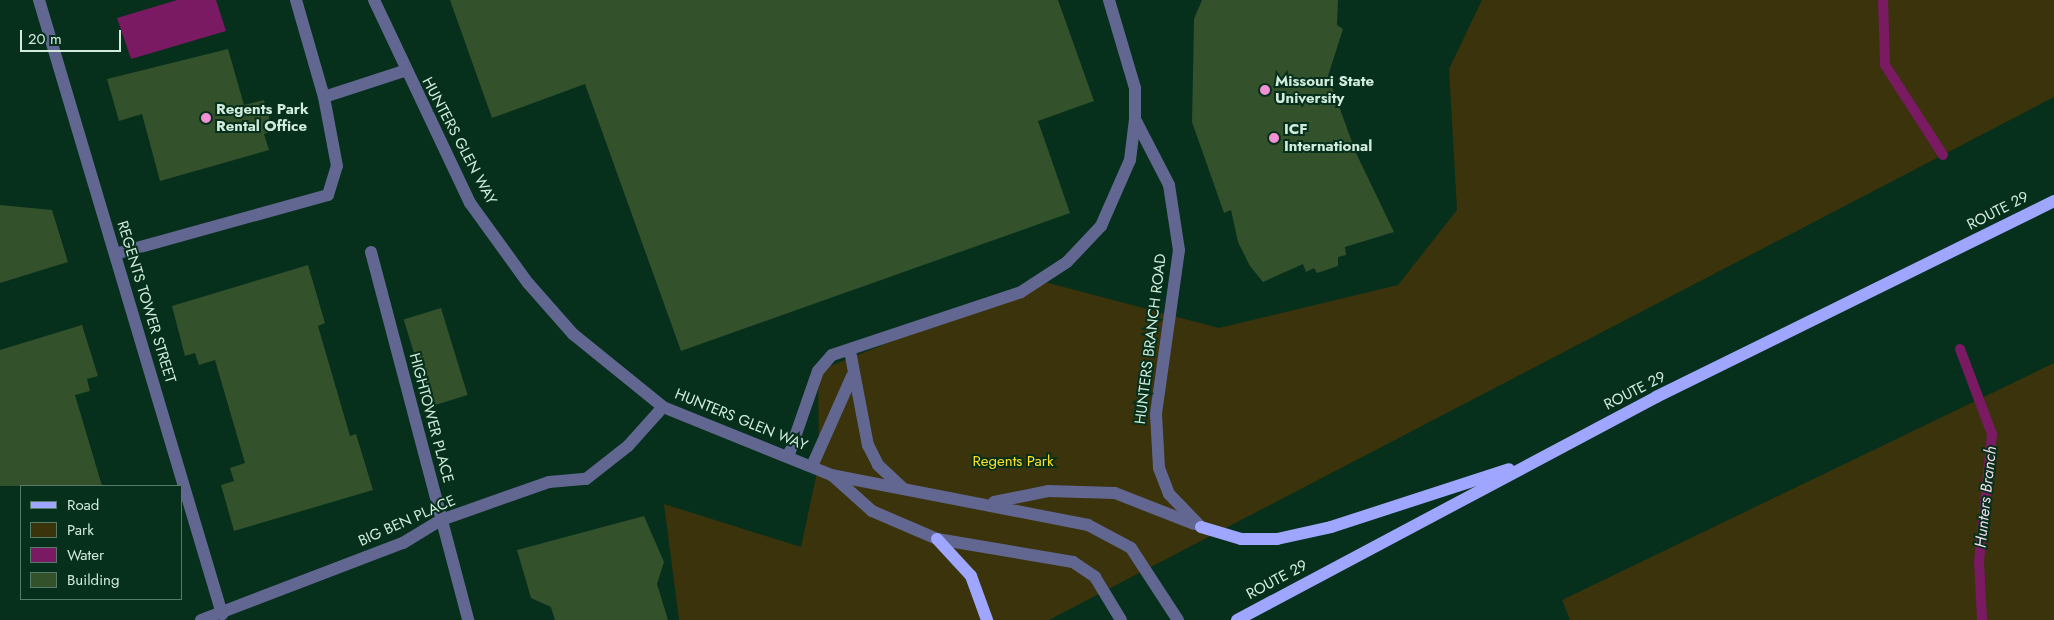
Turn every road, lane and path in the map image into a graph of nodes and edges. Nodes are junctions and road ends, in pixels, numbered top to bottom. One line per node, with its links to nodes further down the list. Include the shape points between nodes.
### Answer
1 (39, 0): 10 (street, REGENTS TOWER STREET)
2 (296, 0): 6 (street)
3 (374, 0): 5 (street, HUNTERS GLEN WAY)
4 (1109, 0): 7 (street, HUNTERS BRANCH ROAD, via 1135,88)
5 (404, 71): 6 (street); 13 (street, HUNTERS GLEN WAY, via 470,203 528,284 573,334)
6 (324, 97): 10 (street, via 337,166 328,194)
7 (1135, 119): 11 (street, HUNTERS BRANCH ROAD, via 1130,160 1102,226 1067,262 994,303); 21 (street, HUNTERS BRANCH ROAD, via 1169,185 1179,250 1156,414 1159,468 1169,494)
8 (2054, 201): 15 (main road, ROUTE 29)
9 (371, 252): 20 (street, HIGHTOWER PLACE)
10 (115, 254): 23 (street, REGENTS TOWER STREET)
11 (850, 351): 12 (street); 14 (street, HUNTERS BRANCH ROAD, via 832,355 818,371)
12 (852, 376): 16 (street); 18 (street, via 868,445 878,466)
13 (663, 407): 14 (street, HUNTERS GLEN WAY); 20 (street, BIG BEN PLACE, via 628,446 586,479 549,482)
14 (788, 457): 16 (street, HUNTERS GLEN WAY)
15 (1543, 458): 21 (main road, via 1331,526 1277,539 1241,539); 29 (main road, ROUTE 29)
16 (812, 466): 17 (street, HUNTERS GLEN WAY)
17 (831, 474): 18 (street, HUNTERS GLEN WAY); 22 (street, HUNTERS GLEN WAY, via 872,511)
18 (905, 490): 19 (street, HUNTERS GLEN WAY)
19 (986, 504): 21 (street, HUNTERS GLEN WAY, via 1048,491 1099,492 1151,505); 28 (street, HUNTERS GLEN WAY, via 1048,514 1113,536 1149,568)
20 (441, 520): 23 (street, BIG BEN PLACE, via 402,543); 25 (street, HIGHTOWER PLACE)
21 (1201, 527)
22 (937, 539): 26 (main road, via 971,576); 27 (street, HUNTERS GLEN WAY, via 1073,562 1095,577)
23 (222, 614): 24 (street, BIG BEN PLACE)
24 (201, 620)
25 (468, 620)
26 (987, 620)
27 (1121, 620)
28 (1178, 620)
29 (1236, 620)

